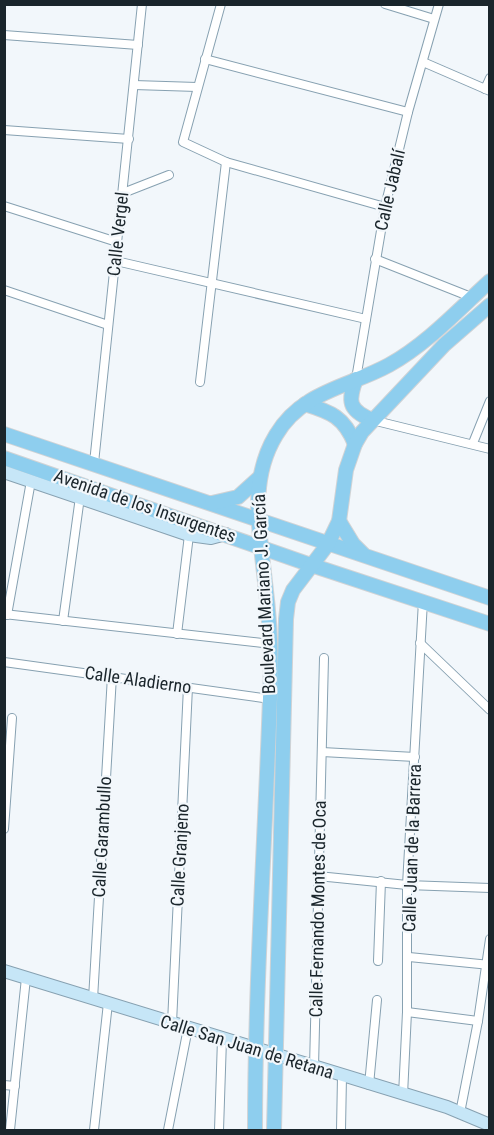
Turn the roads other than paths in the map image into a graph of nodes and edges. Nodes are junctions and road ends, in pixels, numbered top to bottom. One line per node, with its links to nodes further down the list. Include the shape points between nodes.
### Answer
1 (142, 4): 7 (street, Calle Vergel)
2 (221, 4): 8 (street)
3 (385, 4): 5 (street)
4 (439, 4): 5 (street, Calle Jabalí)
5 (434, 19): 9 (street, Calle Jabalí)
6 (4, 35): 7 (street)
7 (138, 45): 11 (street, Calle Vergel)
8 (205, 59): 12 (street); 14 (street)
9 (423, 62): 13 (street); 14 (street, Calle Jabalí)
10 (489, 78): 13 (street)
11 (134, 85): 12 (street); 16 (street, Calle Vergel)
12 (197, 87): 17 (street, via 183,142)
13 (487, 90)
14 (408, 112): 21 (street, Calle Jabalí)
15 (4, 130): 16 (street)
16 (129, 139): 19 (street, Calle Vergel)
17 (226, 162): 21 (street); 26 (street)
18 (169, 175): 19 (street)
19 (123, 193): 22 (street, Calle Vergel)
20 (4, 206): 22 (street)
21 (385, 207): 23 (street, Calle Jabalí)
22 (117, 242): 24 (street, Calle Vergel)
23 (375, 259): 28 (street); 30 (street, Calle Jabalí)
24 (116, 261): 26 (street); 31 (street, Calle Vergel)
25 (489, 281): 28 (main road, Boulevard Mariano J. García)
26 (210, 283): 30 (street); 33 (street)
27 (4, 290): 31 (street)
28 (471, 297): 32 (main road, Boulevard Mariano J. García, via 415,348)
29 (489, 307): 36 (main road, Boulevard Mariano J. García, via 444,345)
30 (366, 319): 32 (street, Calle Jabalí)
31 (108, 325): 42 (street, Calle Vergel)
32 (356, 379): 35 (main road, Boulevard Mariano J. García); 36 (main road, via 351,402 354,409)
33 (200, 382)
34 (489, 401): 39 (street)
35 (305, 404): 38 (main road, via 341,420); 44 (main road, Boulevard Mariano J. García, via 277,433)
36 (372, 420): 38 (main road, Boulevard Mariano J. García); 39 (street)
37 (4, 434): 42 (main road, Avenida de los Insurgentes)
38 (355, 444): 49 (main road, Boulevard Mariano J. García, via 346,470)
39 (473, 444): 40 (street)
40 (489, 449)
41 (4, 458): 50 (main road, Avenida de los Insurgentes)
42 (94, 464): 47 (main road, Avenida de los Insurgentes)
43 (4, 472): 45 (street)
44 (259, 478): 47 (main road, via 238,497); 48 (main road, Boulevard Mariano J. García)
45 (32, 481): 46 (street); 56 (street)
46 (80, 498): 51 (street); 60 (street)
47 (208, 504): 48 (main road, Avenida de los Insurgentes)
48 (258, 519): 52 (main road, Avenida de los Insurgentes); 53 (main road, Boulevard Mariano J. García)
49 (339, 521): 52 (main road, Boulevard Mariano J. García); 54 (main road)
50 (226, 534): 51 (street, via 211,538); 53 (main road, Avenida de los Insurgentes)
51 (189, 535): 62 (street)
52 (328, 544): 54 (main road, Avenida de los Insurgentes); 55 (main road, Boulevard Mariano J. García)
53 (261, 546): 55 (main road, Avenida de los Insurgentes); 63 (main road, Boulevard Mariano J. García)
54 (364, 555): 57 (main road, Avenida de los Insurgentes)
55 (311, 565): 58 (main road, Avenida de los Insurgentes); 73 (main road, Boulevard Mariano J. García, via 288,602)
56 (8, 583): 59 (street)
57 (489, 598)
58 (423, 601): 61 (main road, Avenida de los Insurgentes); 64 (street, Calle Juan de la Barrera)
59 (6, 614): 60 (street)
60 (63, 621): 62 (street)
61 (489, 624)
62 (177, 634): 63 (street)
63 (271, 644): 69 (main road, Boulevard Mariano J. García)
64 (420, 644): 70 (street); 75 (street, Calle Juan de la Barrera)
65 (324, 658): 74 (street, Calle Fernando Montes de Oca)
66 (4, 662): 67 (street, Calle Aladierno)
67 (112, 676): 68 (street, Calle Aladierno); 87 (street, Calle Garambullo)
68 (189, 687): 69 (street, Calle Aladierno); 92 (street, Calle Granjeno)
69 (270, 699): 72 (main road, Boulevard Mariano J. García)
70 (489, 710)
71 (12, 718): 76 (street)
72 (268, 728): 73 (main road); 95 (main road, Boulevard Mariano J. García)
73 (283, 729): 96 (main road, Boulevard Mariano J. García)
74 (322, 752): 75 (street); 77 (street, Calle Fernando Montes de Oca)
75 (415, 757): 79 (street, Calle Juan de la Barrera)
76 (4, 829)
77 (318, 876): 78 (street); 97 (street, Calle Fernando Montes de Oca)
78 (381, 881): 79 (street); 83 (street)
79 (407, 885): 80 (street); 82 (street, Calle Juan de la Barrera)
80 (489, 888)
81 (489, 939): 84 (street)
82 (409, 957): 84 (street); 90 (street, Calle Juan de la Barrera)
83 (378, 961)
84 (488, 965): 91 (street)
85 (4, 971): 86 (street, Calle San Juan de Retana)
86 (26, 978): 87 (street, Calle San Juan de Retana); 101 (street)
87 (93, 999): 89 (street, Calle San Juan de Retana)
88 (377, 1000): 100 (street)
89 (108, 1003): 92 (street, Calle San Juan de Retana); 106 (street)
90 (407, 1012): 91 (street); 102 (street, Calle Juan de la Barrera)
91 (478, 1021): 103 (street)
92 (172, 1023): 93 (street, Calle San Juan de Retana)
93 (188, 1028): 94 (street, Calle San Juan de Retana); 107 (street)
94 (222, 1039): 95 (street, Calle San Juan de Retana); 108 (street)
95 (255, 1049): 96 (street, Calle San Juan de Retana); 109 (main road, Boulevard Mariano J. García)
96 (274, 1056): 97 (street, Calle San Juan de Retana); 110 (main road, Boulevard Mariano J. García)
97 (314, 1067): 98 (street, Calle San Juan de Retana)
98 (342, 1076): 100 (street, Calle San Juan de Retana); 111 (street)
99 (4, 1085): 101 (street)
100 (369, 1085): 102 (street, Calle San Juan de Retana)
101 (15, 1086): 105 (street)
102 (403, 1095): 103 (street, Calle San Juan de Retana)
103 (460, 1113): 104 (street, Calle San Juan de Retana)
104 (489, 1125): 112 (street)
105 (10, 1131)
106 (94, 1131)
107 (168, 1131)
108 (219, 1131)
109 (255, 1131)
110 (274, 1131)
111 (341, 1131)
112 (488, 1131)

